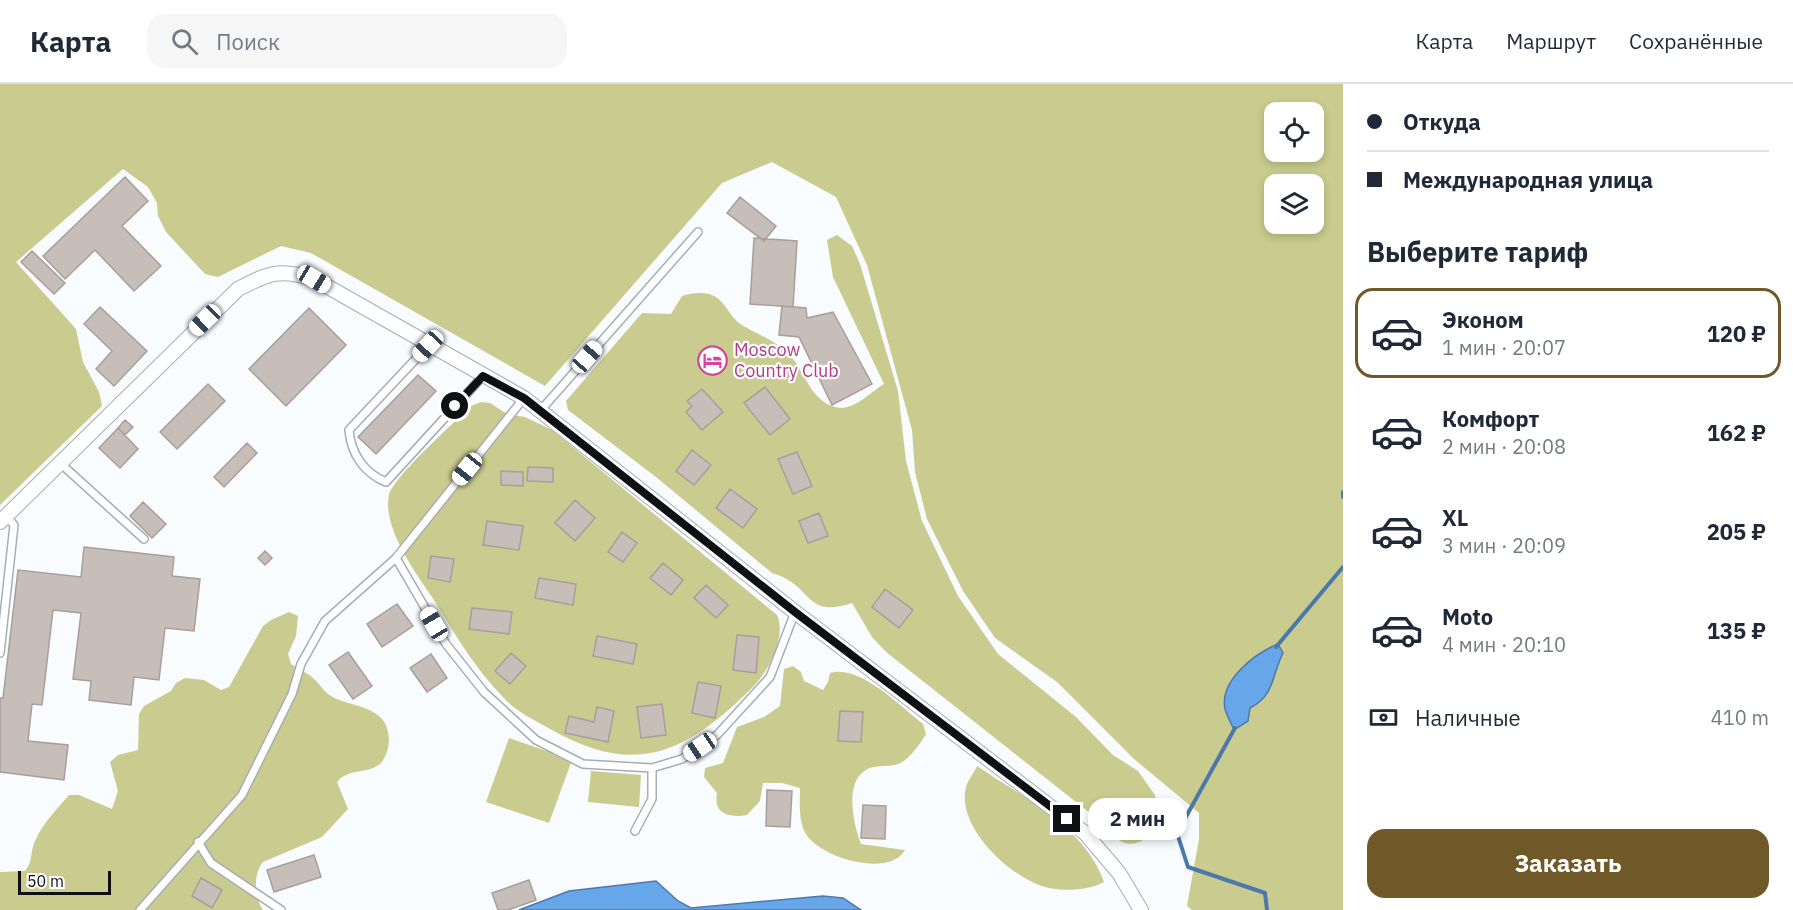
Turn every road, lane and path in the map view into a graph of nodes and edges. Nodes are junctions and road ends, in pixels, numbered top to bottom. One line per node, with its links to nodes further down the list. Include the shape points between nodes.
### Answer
1 (698, 232): 5 (lane)
2 (428, 346): 3 (street); 3 (lane, via 350,430 350,447 370,476 386,482); 6 (street, via 314,279 270,273 237,289)
3 (483, 376): 4 (street)
4 (524, 398): 5 (street); 9 (lane)
5 (540, 411): 10 (street)
6 (60, 463): 7 (street); 8 (lane)
7 (3, 519): 11 (lane, via 14,525)
8 (144, 539)
9 (396, 558): 12 (lane, via 446,645 484,692 536,740 584,764); 14 (lane, via 325,621 301,664 292,694 242,795)
10 (795, 612): 12 (lane, via 770,676 717,735 682,759); 17 (street, via 1085,833 1119,873)
11 (0, 653)
12 (652, 768): 13 (lane, via 652,799)
13 (635, 831)
14 (198, 843): 15 (lane); 16 (lane, via 211,863)
15 (140, 910)
16 (281, 910)
17 (1141, 910)

